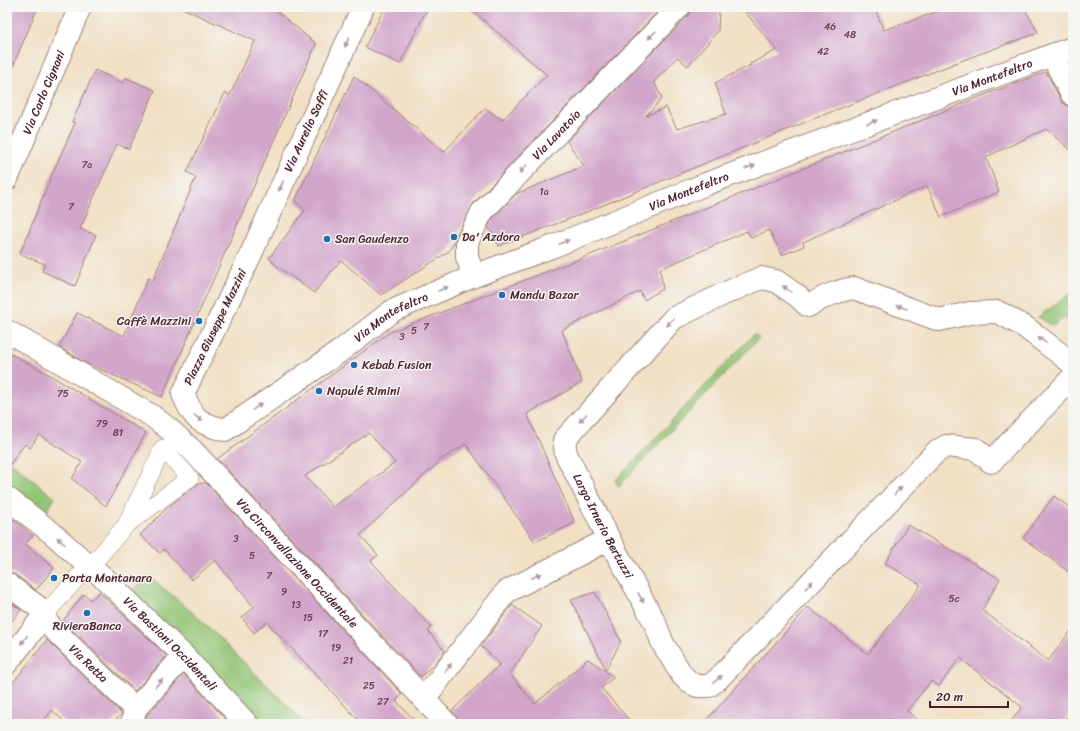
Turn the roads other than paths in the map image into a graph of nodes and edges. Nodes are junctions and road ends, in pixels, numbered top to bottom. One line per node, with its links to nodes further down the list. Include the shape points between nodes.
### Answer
1 (80, 7): 7 (street, Via Carlo Cignani)
2 (363, 7): 8 (street, Via Aurelio Saffi, one-way to 8)
3 (679, 7): 9 (street, Via Lavatoio, one-way to 9, via 482,212 467,242 467,257)
4 (1073, 48): 5 (street, Via Montefeltro)
5 (1052, 55): 6 (street); 9 (street, Via Montefeltro, one-way to 5, via 706,184)
6 (1073, 96)
7 (7, 179)
8 (250, 256): 11 (street, Piazza Giuseppe Mazzini, one-way to 11, via 183,394 192,414 207,425 225,430)
9 (474, 276): 11 (street, Via Montefeltro, one-way to 9, via 392,311)
10 (7, 331): 14 (street, Via Circonvallazione Occidentale, via 152,416)
11 (338, 352)
12 (1073, 364): 17 (street, Largo Irnerio Bertuzzi, one-way to 17, via 1025,327 998,312 970,313 939,320 854,288 840,290 808,306 776,281 761,278 674,318 564,440 566,454)
13 (1073, 377): 17 (street, Largo Irnerio Bertuzzi, one-way to 13, via 655,623 663,644 682,675 697,686 709,686 935,454 946,446 976,449 991,462)
14 (166, 438): 16 (street); 16 (street, via 190,478); 23 (street, Via Circonvallazione Occidentale, via 192,450)
15 (7, 498): 18 (street, Via Bastioni Occidentali, one-way to 15, via 52,533)
16 (126, 524): 18 (street)
17 (609, 539): 23 (street, one-way to 17, via 506,592)
18 (90, 568): 20 (street, via 78,577); 21 (street, Via Bastioni Occidentali, via 103,577)
19 (7, 584): 20 (street, Via Retta)
20 (44, 616): 22 (street, one-way to 22); 24 (street, Via Retta)
21 (184, 656): 24 (street, Via Retta, one-way to 21); 25 (street, Via Bastioni Occidentali)
22 (7, 663)
23 (424, 699): 26 (street, Via Circonvallazione Occidentale)
24 (134, 716)
25 (247, 724)
26 (447, 724)

